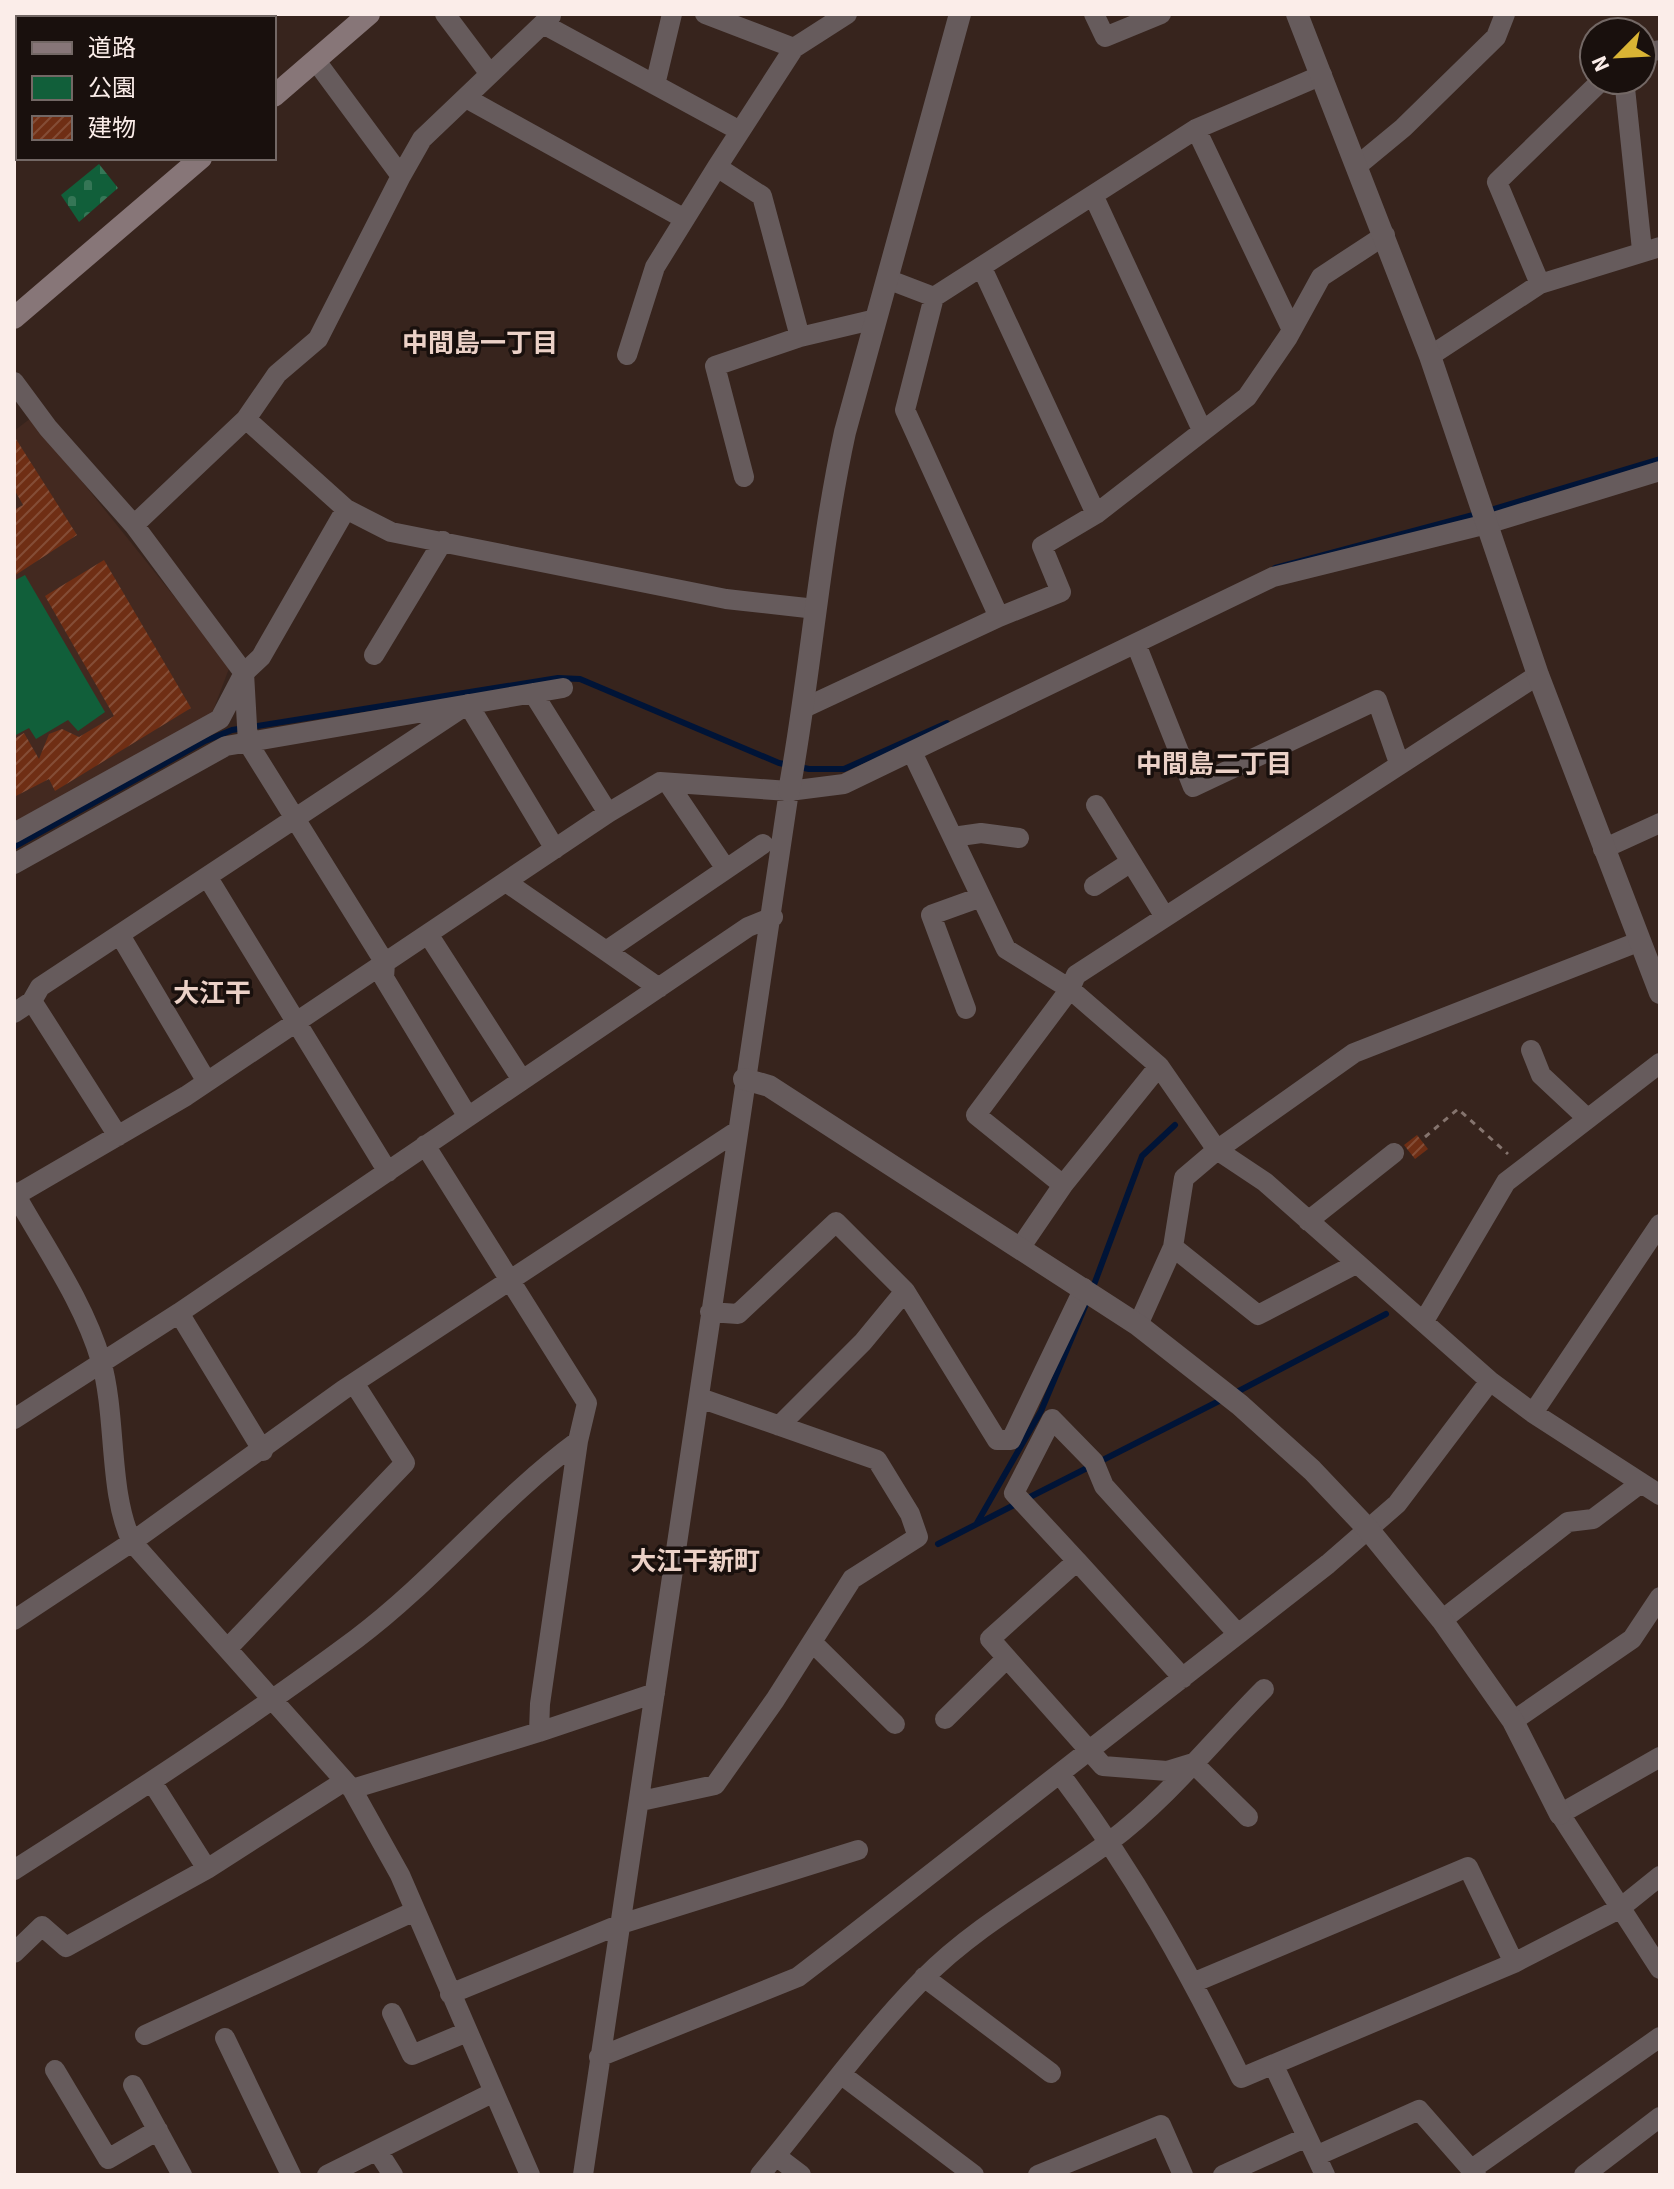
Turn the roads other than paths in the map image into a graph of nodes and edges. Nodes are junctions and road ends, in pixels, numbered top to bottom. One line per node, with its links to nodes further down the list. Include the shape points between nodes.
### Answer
1 (369, 14): 13 (main road)
2 (445, 14): 14 (street)
3 (672, 14): 16 (street)
4 (705, 14): 12 (street)
5 (847, 14): 12 (street)
6 (960, 14): 32 (street)
7 (1094, 14): 8 (street, via 1105,37)
8 (1161, 14)
9 (1297, 14): 15 (street)
10 (1505, 14): 24 (street, via 1496,37)
11 (548, 19): 14 (street); 16 (street)
12 (794, 48): 22 (street)
13 (316, 61): 17 (main road); 26 (street)
14 (490, 74): 20 (street)
15 (1322, 75): 21 (street); 24 (street)
16 (655, 85): 22 (street)
17 (276, 94)
18 (1586, 96): 33 (street, via 1497,182)
19 (1626, 96): 30 (street)
20 (466, 98): 26 (street, via 422,139); 28 (street)
21 (1196, 129): 27 (street); 37 (street)
22 (740, 131): 25 (street)
23 (199, 160): 35 (main road)
24 (1357, 166): 29 (street)
25 (717, 167): 28 (street); 38 (street, via 762,196)
26 (401, 176): 42 (street, via 318,339 277,374)
27 (1094, 197): 31 (street); 43 (street)
28 (683, 218): 39 (street, via 655,267)
29 (1385, 235): 37 (street, via 1321,277); 40 (street)
30 (1651, 248): 33 (street)
31 (982, 268): 34 (street); 47 (street)
32 (887, 279): 34 (street); 36 (street)
33 (1540, 284): 40 (street)
34 (934, 297): 52 (street, via 905,410)
35 (14, 318)
36 (876, 319): 38 (street); 51 (street, via 836,471)
37 (1292, 330): 43 (street, via 1247,397)
38 (800, 337): 45 (street, via 715,366)
39 (627, 355)
40 (1430, 356): 48 (street)
41 (14, 382): 49 (street)
42 (246, 419): 46 (street); 49 (street)
43 (1202, 430): 47 (street)
44 (1660, 471): 48 (street)
45 (744, 477)
46 (346, 509): 50 (street, via 391,532); 55 (street, via 261,657)
47 (1096, 514): 52 (street, via 1042,546 1061,592)
48 (1484, 516): 53 (street, via 1273,577); 56 (street)
49 (134, 525): 55 (street)
50 (443, 541): 51 (street, via 726,599); 54 (street)
51 (816, 609): 60 (street)
52 (999, 617): 60 (street)
53 (1136, 644): 62 (street); 63 (street, via 1193,787 1377,700)
54 (374, 655)
55 (244, 673): 61 (street); 70 (street, via 220,719)
56 (1538, 675): 63 (street); 75 (street)
57 (563, 688): 58 (street)
58 (533, 693): 59 (street); 67 (street)
59 (468, 704): 61 (street); 68 (street); 74 (street)
60 (804, 708): 65 (street)
61 (248, 743): 68 (street); 77 (street, via 226,746)
62 (912, 752): 65 (street, via 844,784); 71 (street)
63 (1399, 763): 84 (street)
64 (668, 783): 65 (street); 67 (street, via 660,782); 78 (street)
65 (789, 791): 83 (street)
66 (1096, 805): 76 (street)
67 (608, 813): 74 (street)
68 (296, 821): 79 (street); 89 (street)
69 (1660, 823): 75 (street)
70 (14, 833)
71 (953, 837): 72 (street, via 981,833); 82 (street)
72 (1019, 838)
73 (763, 844): 78 (street)
74 (555, 849): 80 (street)
75 (1603, 849): 87 (street)
76 (1131, 862): 81 (street); 84 (street)
77 (14, 864)
78 (726, 869): 88 (street)
79 (208, 878): 86 (street); 96 (street)
80 (506, 882): 85 (street); 88 (street)
81 (1094, 886)
82 (981, 897): 91 (street, via 1006,949); 94 (street, via 931,915)
83 (773, 917): 90 (street, via 748,927); 100 (street)
84 (1165, 917): 91 (street, via 1076,975)
85 (428, 934): 89 (street); 101 (street)
86 (120, 935): 93 (street, via 40,987); 102 (street)
87 (1638, 942): 92 (street); 108 (street, via 1354,1053)
88 (606, 951): 90 (street)
89 (385, 963): 96 (street); 103 (street, via 384,978)
90 (659, 988): 101 (street)
91 (1070, 989): 99 (street); 111 (street, via 976,1115)
92 (1660, 993)
93 (32, 1001): 95 (street); 106 (street)
94 (966, 1009)
95 (14, 1013)
96 (297, 1022): 102 (street); 110 (street)
97 (1531, 1050): 104 (street, via 1541,1075)
98 (1660, 1063): 104 (street)
99 (1159, 1066): 108 (street); 111 (street)
100 (744, 1079): 105 (street); 116 (street, via 769,1086)
101 (522, 1080): 103 (street)
102 (207, 1082): 106 (street)
103 (468, 1117): 107 (street)
104 (1588, 1119): 123 (street, via 1506,1182)
105 (737, 1131): 118 (street); 121 (street)
106 (118, 1136): 112 (street)
107 (425, 1145): 110 (street); 118 (street)
108 (1217, 1150): 113 (street, via 1265,1182); 115 (street, via 1184,1178)
109 (1394, 1153): 113 (street)
110 (388, 1172): 122 (street)
111 (1063, 1185): 116 (street)
112 (15, 1194): 125 (street, via 83,1314)
113 (1308, 1221): 117 (street)
114 (1660, 1224): 129 (street)
115 (1173, 1247): 117 (street, via 1258,1315); 124 (street)
116 (1020, 1248): 119 (street)
117 (1356, 1264): 123 (street)
118 (509, 1281): 127 (street); 132 (street, via 587,1403)
119 (1084, 1288): 120 (street, via 1011,1440 997,1440); 124 (street)
120 (905, 1291): 121 (street, via 836,1222 738,1314); 131 (street, via 863,1342)
121 (710, 1312): 128 (street)
122 (179, 1313): 125 (street); 133 (street)
123 (1424, 1321): 126 (street)
124 (1138, 1325): 136 (street, via 1240,1405)
125 (101, 1361): 130 (street); 137 (street, via 124,1525)
126 (1490, 1381): 129 (street); 136 (street, via 1397,1504)
127 (354, 1383): 133 (street); 144 (street, via 405,1463)
128 (700, 1398): 131 (street); 148 (street)
129 (1533, 1413): 134 (street)
130 (14, 1419)
131 (779, 1426): 143 (street, via 877,1460 918,1537 852,1579)
132 (578, 1441): 149 (street, via 544,1466 427,1581); 153 (street)
133 (263, 1451): 137 (street)
134 (1641, 1483): 135 (street); 141 (street, via 1593,1519 1568,1522)
135 (1660, 1495)
136 (1368, 1529): 141 (street); 142 (street)
137 (132, 1542): 140 (street); 144 (street)
138 (1077, 1561): 142 (street, via 1014,1493 1052,1419 1094,1462 1104,1486); 145 (street, via 990,1639); 146 (street)
139 (1660, 1597): 151 (street, via 1632,1639)
140 (14, 1620)
141 (1442, 1620): 151 (street)
142 (1238, 1634): 146 (street)
143 (812, 1642): 152 (street); 160 (street, via 715,1785)
144 (228, 1648): 149 (street)
145 (1007, 1658): 150 (street); 154 (street)
146 (1183, 1678): 154 (street)
147 (1264, 1689): 156 (street)
148 (655, 1693): 153 (street); 160 (street)
149 (273, 1699): 158 (street); 159 (street)
150 (945, 1719)
151 (1513, 1721): 161 (street)
152 (895, 1724)
153 (539, 1732): 159 (street)
154 (1088, 1749): 156 (street, via 1103,1766 1142,1772); 157 (street)
155 (1660, 1757): 161 (street)
156 (1193, 1763): 162 (street); 163 (street, via 1181,1780)
157 (1060, 1774): 163 (street); 182 (street, via 798,1977)
158 (152, 1782): 165 (street); 166 (street)
159 (348, 1785): 165 (street); 169 (street)
160 (641, 1801): 170 (street)
161 (1560, 1814): 168 (street)
162 (1248, 1817)
163 (1111, 1841): 174 (street); 175 (street)
164 (858, 1850): 170 (street)
165 (207, 1869): 171 (street, via 66,1947 42,1926)
166 (14, 1870)
167 (1660, 1876): 168 (street)
168 (1619, 1909): 172 (street); 173 (street)
169 (415, 1911): 176 (street); 179 (street)
170 (621, 1924): 176 (street); 182 (street)
171 (14, 1953)
172 (1514, 1963): 175 (street, via 1468,1867); 183 (street)
173 (1660, 1969)
174 (924, 1977): 185 (street); 186 (street)
175 (1195, 1982): 183 (street, via 1241,2078)
176 (450, 1994): 178 (street)
177 (392, 2013): 178 (street, via 412,2055)
178 (467, 2032): 188 (street)
179 (145, 2035)
180 (1660, 2037): 194 (street)
181 (225, 2038): 196 (street)
182 (599, 2057): 200 (street)
183 (1274, 2066): 191 (street)
184 (55, 2070): 190 (street, via 108,2159)
185 (1051, 2073)
186 (842, 2075): 193 (street); 203 (street)
187 (133, 2085): 190 (street)
188 (494, 2092): 192 (street); 199 (street)
189 (1660, 2117): 208 (street)
190 (158, 2130): 195 (street)
191 (1312, 2146): 194 (street, via 1419,2110); 206 (street); 207 (street)
192 (377, 2150): 197 (street); 198 (street)
193 (776, 2156): 201 (street); 202 (street)
194 (1474, 2172)
195 (182, 2175)
196 (291, 2175)
197 (327, 2175)
198 (393, 2175)
199 (530, 2175)
200 (583, 2175)
201 (760, 2175)
202 (801, 2175)
203 (974, 2175)
204 (1038, 2175): 205 (street, via 1161,2125)
205 (1183, 2175)
206 (1223, 2175)
207 (1325, 2175)
208 (1584, 2175)

